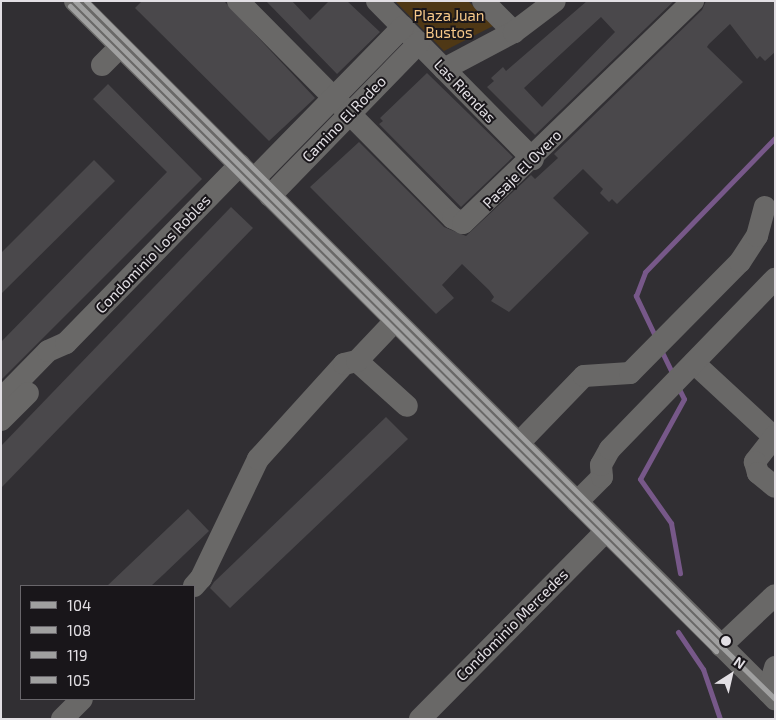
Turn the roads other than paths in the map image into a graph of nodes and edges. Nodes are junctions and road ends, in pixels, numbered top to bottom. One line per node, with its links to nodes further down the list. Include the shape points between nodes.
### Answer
1 (75, 1): 10 (street)
2 (238, 1): 13 (street)
3 (377, 1): 7 (street, Las Riendas)
4 (483, 1): 8 (street)
5 (555, 1): 8 (street)
6 (693, 1): 15 (street, Pasaje El Overo)
7 (403, 27): 9 (street, Las Riendas); 13 (street, Camino El Rodeo)
8 (514, 32): 12 (street)
9 (419, 43): 12 (street, Las Riendas); 14 (street, Camino El Rodeo)
10 (120, 46): 11 (street); 16 (street)
11 (102, 66)
12 (444, 69): 15 (street, Las Riendas)
13 (334, 96): 14 (street); 16 (street, Camino El Rodeo)
14 (350, 113): 15 (street, Pasaje El Overo, via 453,218 463,223); 17 (street, Camino El Rodeo)
15 (533, 159)
16 (247, 172): 17 (street); 21 (street, Condominio Los Robles)
17 (270, 196): 20 (street)
18 (765, 207): 28 (street, via 757,236 740,262 630,374 584,376)
19 (775, 279): 23 (street)
20 (393, 322): 22 (street); 28 (street)
21 (66, 343): 24 (street, Condominio Los Robles, via 48,352); 26 (street, Condominio Los Robles, via 59,361)
22 (357, 361): 25 (street); 32 (street, via 344,364 258,459)
23 (694, 363): 27 (street); 30 (street, via 610,449 601,465 602,478)
24 (1, 399)
25 (407, 406)
26 (1, 420)
27 (774, 436): 29 (street, via 756,462 758,473)
28 (519, 443): 30 (street)
29 (775, 487)
30 (577, 502): 31 (street)
31 (605, 532): 34 (street); 39 (street, Condominio Mercedes)
32 (195, 585)
33 (775, 594): 34 (street)
34 (721, 646): 36 (street)
35 (775, 666): 36 (street)
36 (772, 695)
37 (81, 700): 38 (street)
38 (62, 719)
39 (420, 719)

